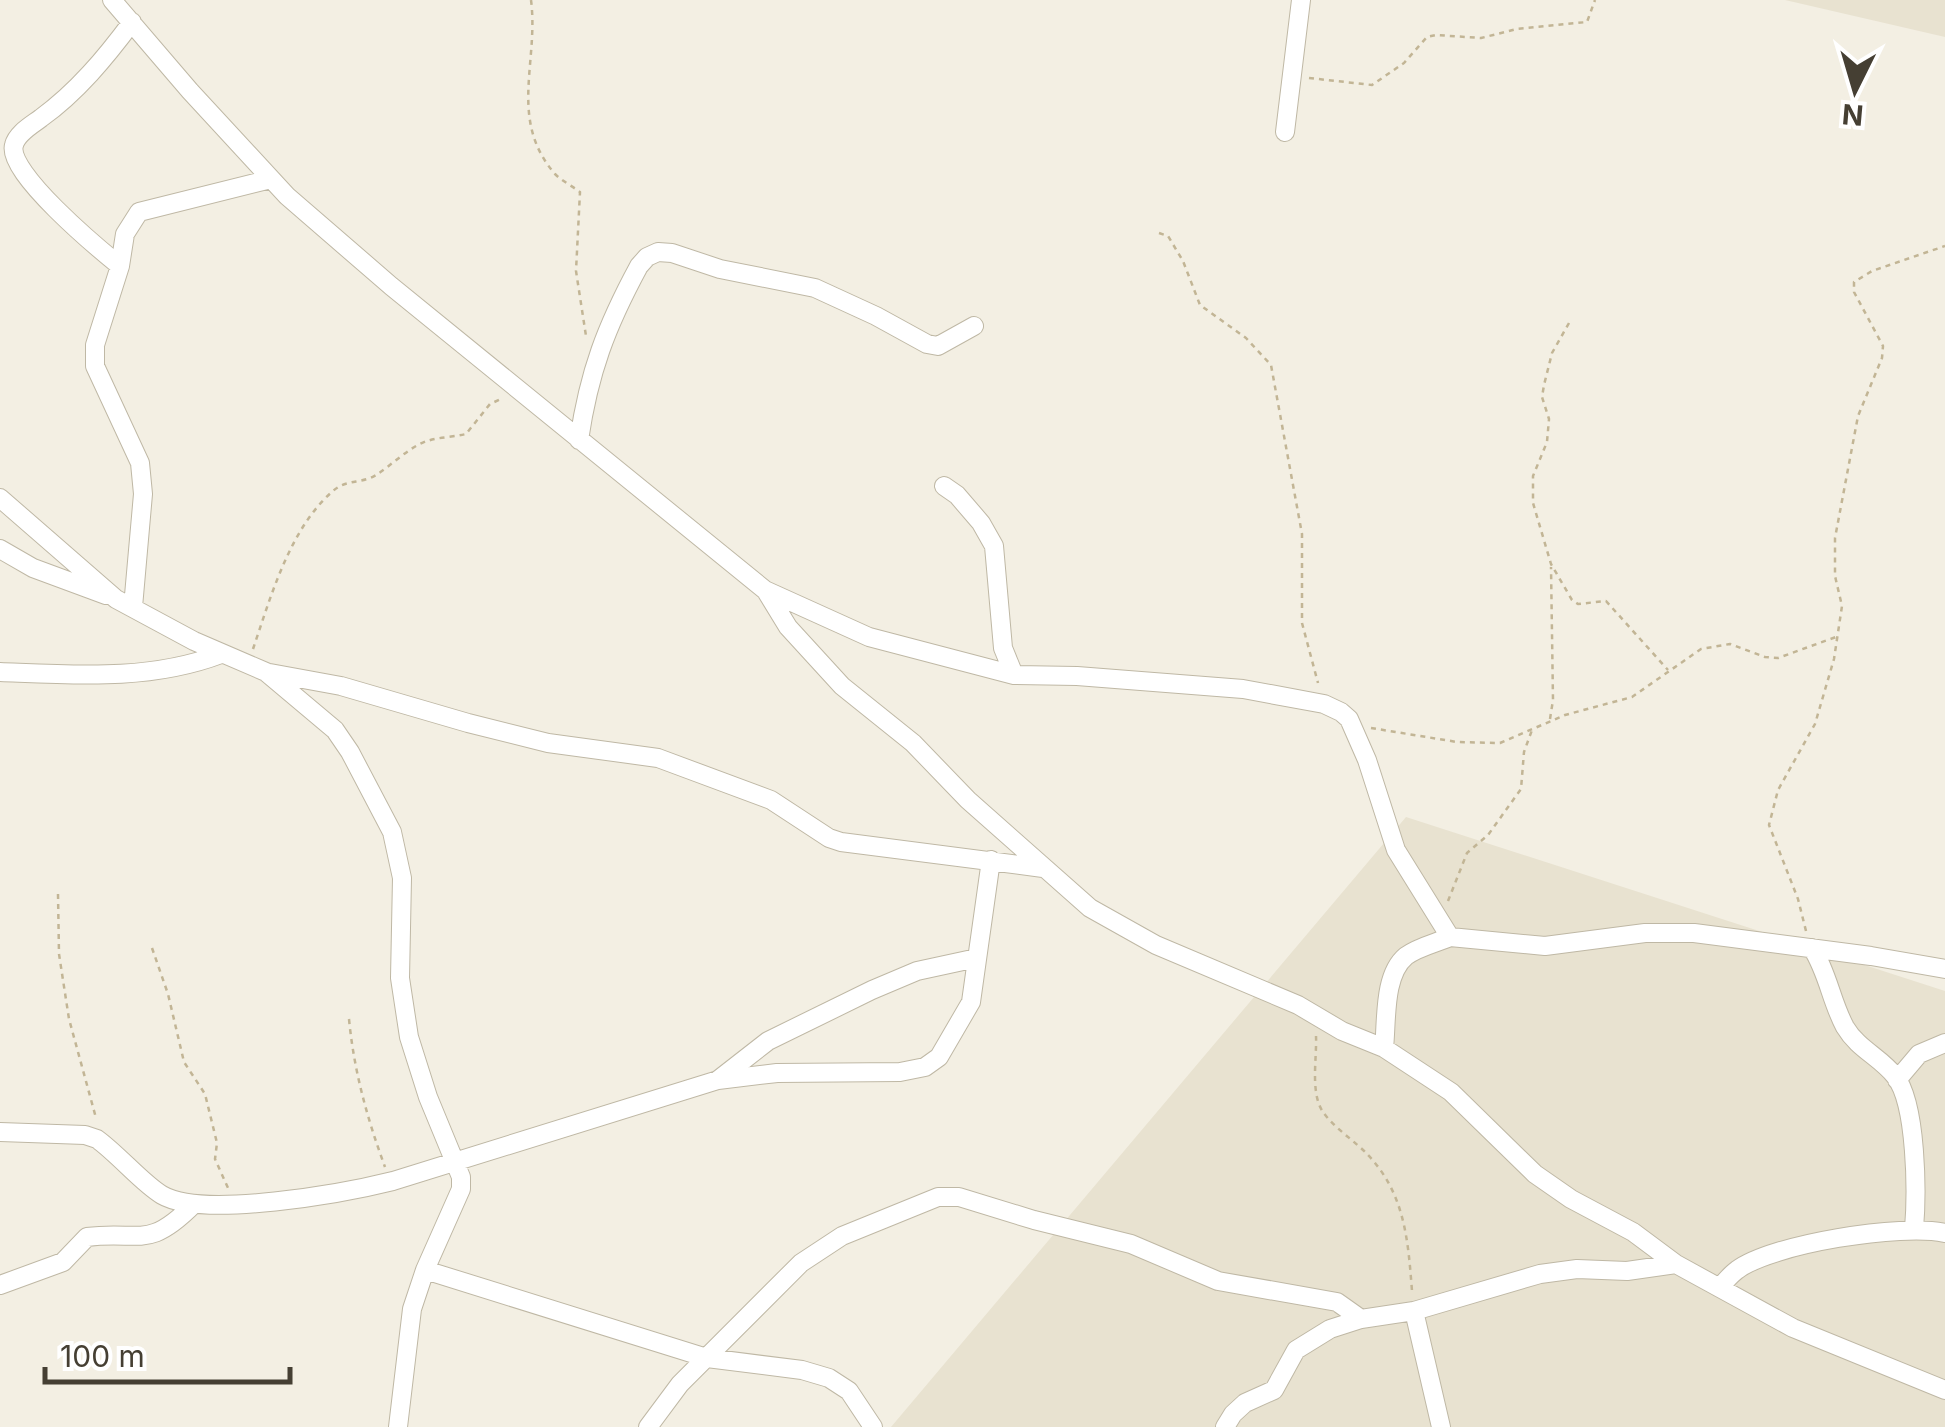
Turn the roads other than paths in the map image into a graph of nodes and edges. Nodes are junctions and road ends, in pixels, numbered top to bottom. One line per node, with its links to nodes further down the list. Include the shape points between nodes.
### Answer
1 (112, 0): 3 (street)
2 (1301, 0): 4 (street)
3 (132, 22): 5 (street, via 52,110); 6 (street)
4 (1284, 132)
5 (7, 138): 7 (street, via 35,186)
6 (271, 178): 7 (street, via 140,212 125,234); 9 (street)
7 (120, 266): 14 (street, via 94,366 140,463 143,494)
8 (974, 326): 9 (street, via 938,346 927,344 815,288 658,252 639,266 620,300 587,386)
9 (579, 440): 13 (street)
10 (944, 486): 18 (street, via 994,546 1003,648)
11 (0, 498): 14 (street)
12 (0, 549): 14 (street)
13 (765, 590): 18 (street, via 869,637); 20 (street, via 788,627 842,686)
14 (124, 603): 15 (street)
15 (221, 654): 16 (street, via 136,674); 17 (street)
16 (0, 672)
17 (266, 672): 19 (street, via 548,743 658,758 772,800 841,842); 30 (street, via 335,730 392,832 402,878 400,978 409,1037)
18 (1014, 675): 21 (street, via 1244,689 1340,712 1352,724 1396,850)
19 (992, 860): 20 (street); 23 (street)
20 (1044, 868): 26 (street, via 1090,908 1156,946)
21 (1450, 937): 22 (street, via 1545,946 1694,934); 26 (street, via 1400,962)
22 (1810, 948): 24 (street); 28 (street, via 1852,1038)
23 (977, 958): 27 (street, via 917,971 872,990 768,1041); 27 (street, via 971,1002 940,1057 926,1067)
24 (1945, 969)
25 (1945, 1043): 28 (street, via 1919,1054)
26 (1384, 1048): 34 (street, via 1452,1092 1535,1174)
27 (718, 1080): 30 (street)
28 (1897, 1080): 32 (street, via 1916,1163)
29 (0, 1132): 31 (street, via 98,1139 158,1193)
30 (454, 1160): 31 (street, via 342,1194); 35 (street, via 459,1200)
31 (194, 1204): 36 (street, via 173,1225 145,1237 87,1237 62,1262)
32 (1914, 1229): 33 (street); 37 (street, via 1770,1254 1738,1269)
33 (1945, 1233)
34 (1676, 1264): 37 (street); 38 (street, via 1540,1274)
35 (425, 1270): 40 (street); 42 (street, via 412,1309)
36 (0, 1285)
37 (1720, 1288): 41 (street, via 1792,1328)
38 (1414, 1312): 39 (street); 46 (street)
39 (1361, 1320): 40 (street, via 1337,1302 1218,1281 1130,1244 959,1196 938,1197 842,1236 802,1263); 45 (street, via 1296,1350 1274,1390 1245,1403)
40 (707, 1358): 43 (street); 44 (street, via 829,1378 849,1391)
41 (1943, 1386)
42 (398, 1427)
43 (648, 1427)
44 (873, 1427)
45 (1226, 1427)
46 (1441, 1427)

